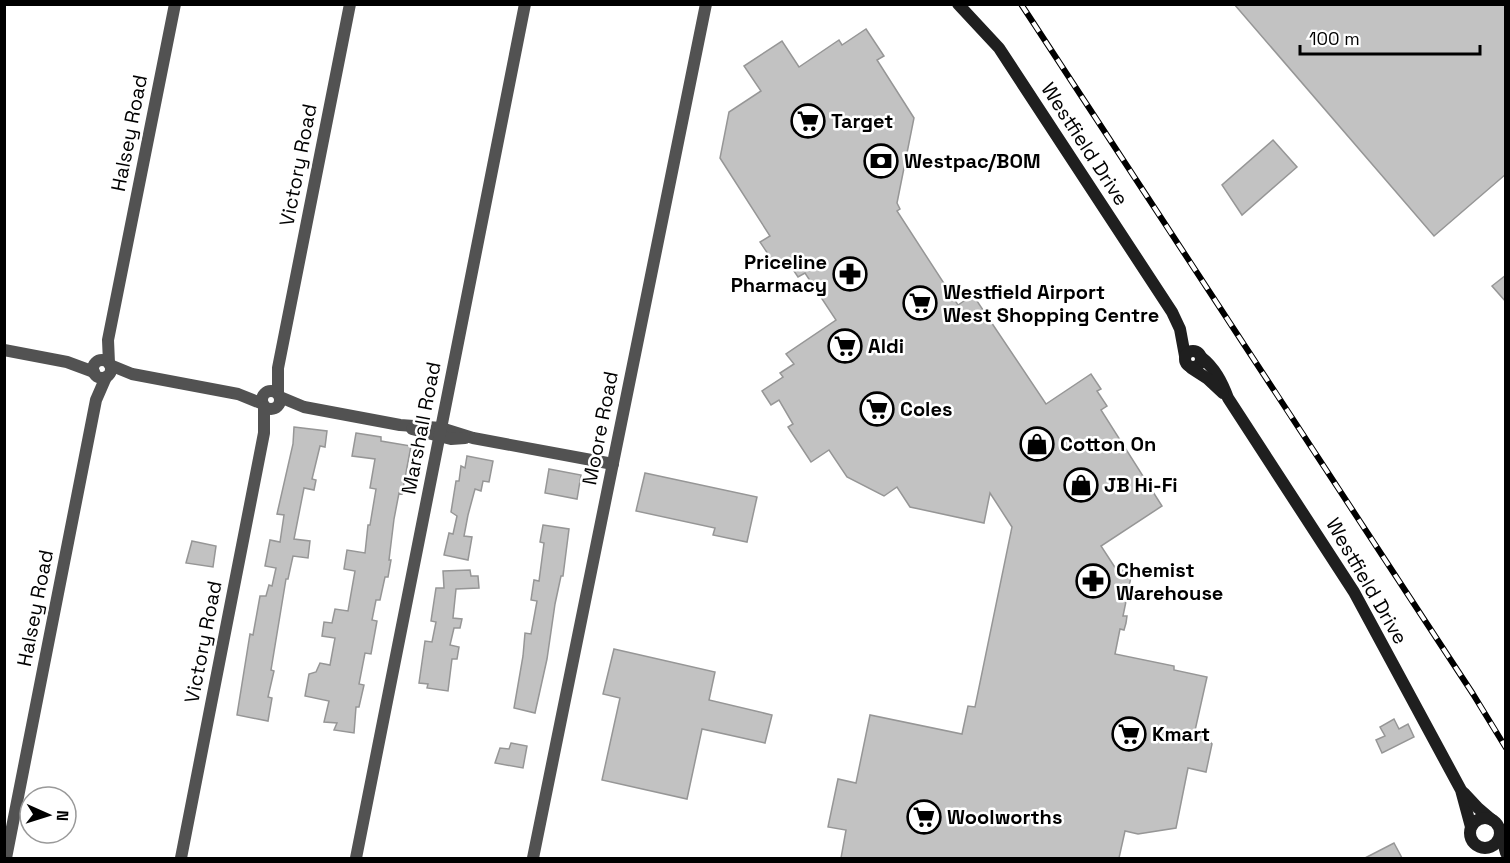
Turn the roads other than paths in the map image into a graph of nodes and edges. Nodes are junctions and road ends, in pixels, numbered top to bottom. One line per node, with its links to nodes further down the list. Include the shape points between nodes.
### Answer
1 (175, 4): 7 (street, Halsey Road)
2 (350, 4): 8 (street, Victory Road)
3 (525, 4): 9 (street, Marshall Road)
4 (706, 4): 10 (street, Moore Road)
5 (958, 4): 11 (main road, Westfield Drive, via 999,48 1172,312 1188,330 1194,358 1217,375 1354,592)
6 (4, 350): 7 (street)
7 (102, 369): 8 (street); 16 (street, Halsey Road)
8 (271, 400): 9 (street); 17 (street, Victory Road)
9 (440, 432): 10 (street); 18 (street, Marshall Road)
10 (613, 464): 19 (street, Moore Road)
11 (1461, 790): 12 (main road, Westfield Drive); 13 (main road, Westfield Drive)
12 (1497, 826): 13 (main road, via 1482,818); 14 (main road, via 1500,835 1495,844); 15 (main road)
13 (1471, 827): 14 (main road, via 1470,839)
14 (1482, 848): 20 (main road)
15 (1506, 853)
16 (6, 858)
17 (181, 858)
18 (356, 858)
19 (533, 858)
20 (1492, 858)

